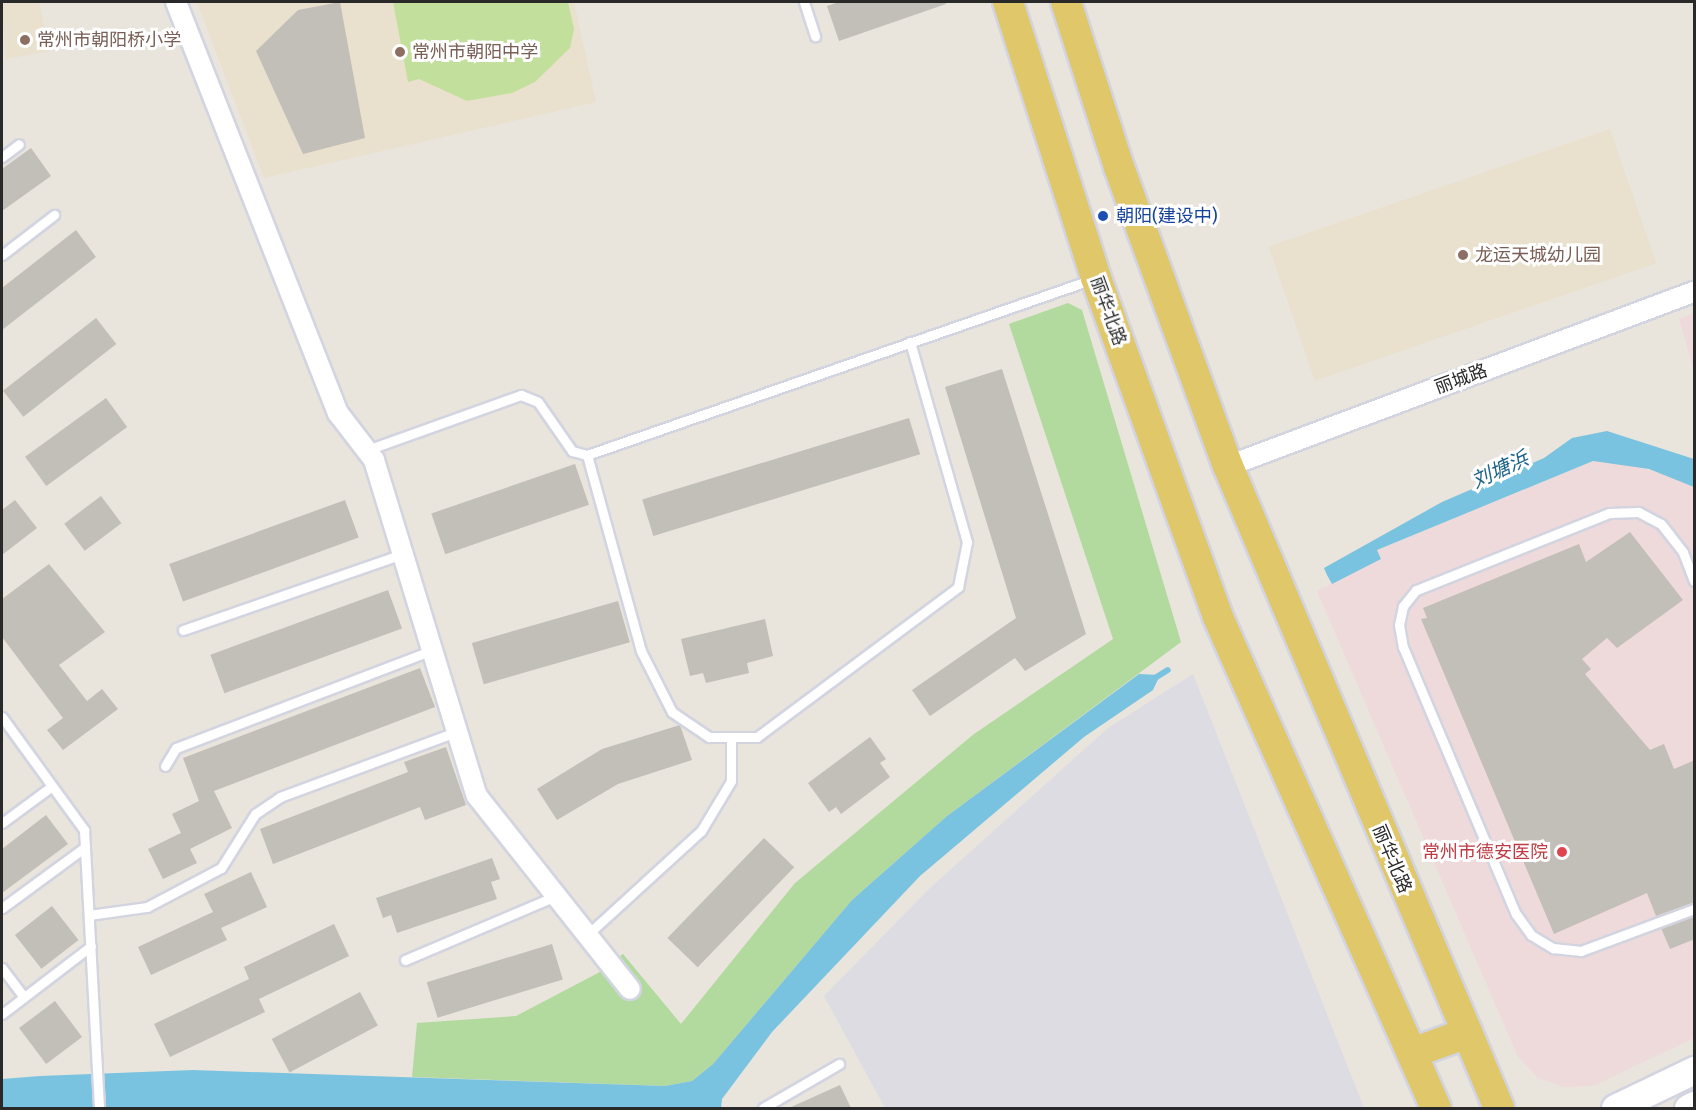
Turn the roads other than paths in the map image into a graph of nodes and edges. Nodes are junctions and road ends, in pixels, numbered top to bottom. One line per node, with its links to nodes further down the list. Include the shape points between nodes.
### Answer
1 (176, 2): 13 (street, via 338,412)
2 (804, 2): 5 (lane)
3 (1008, 2): 10 (main road, 丽华北路)
4 (1066, 2): 15 (main road, via 1119,166)
5 (815, 36)
6 (19, 144): 7 (lane)
7 (2, 157)
8 (54, 215): 9 (lane)
9 (2, 255)
10 (1096, 278): 12 (lane); 40 (main road, 丽华北路, via 1218,617)
11 (1695, 292): 15 (street, 丽城路)
12 (910, 342): 14 (lane); 23 (lane, via 968,542 958,587 758,736)
13 (367, 450): 14 (lane, via 521,395 538,402 572,451); 16 (street, via 374,460)
14 (587, 455): 23 (lane, via 641,651 672,712 709,737)
15 (1228, 466): 39 (main road, 丽华北路, via 1285,610)
16 (403, 554): 19 (lane); 20 (street)
17 (1691, 563): 18 (lane); 30 (lane, via 1661,524 1638,512 1609,513 1416,590 1403,606 1399,625 1403,647 1484,839 1516,914 1531,935 1553,948 1581,951)
18 (1695, 581)
19 (183, 630)
20 (433, 650): 22 (street); 24 (lane, via 176,748)
21 (2, 717): 25 (lane)
22 (458, 731): 28 (street, via 477,796); 31 (lane, via 280,797 255,814 221,868 147,906)
23 (731, 737): 32 (lane, via 731,781 701,831)
24 (165, 766)
25 (52, 786): 26 (lane); 27 (lane, via 84,830)
26 (2, 823)
27 (86, 847): 29 (lane); 31 (lane)
28 (556, 896): 32 (street); 34 (lane)
29 (2, 908)
30 (1695, 909)
31 (89, 915): 33 (lane)
32 (587, 935): 36 (street)
33 (91, 946): 37 (lane); 44 (lane)
34 (405, 960)
35 (2, 968): 37 (lane)
36 (630, 989)
37 (24, 997): 38 (lane)
38 (2, 1014)
39 (1467, 1033): 40 (main road); 47 (main road, 丽华北路)
40 (1412, 1053): 46 (main road)
41 (840, 1064): 45 (lane)
42 (1695, 1070): 48 (main road)
43 (1695, 1106): 49 (main road)
44 (99, 1108)
45 (763, 1108)
46 (1436, 1108)
47 (1499, 1108)
48 (1615, 1108)
49 (1688, 1108)

